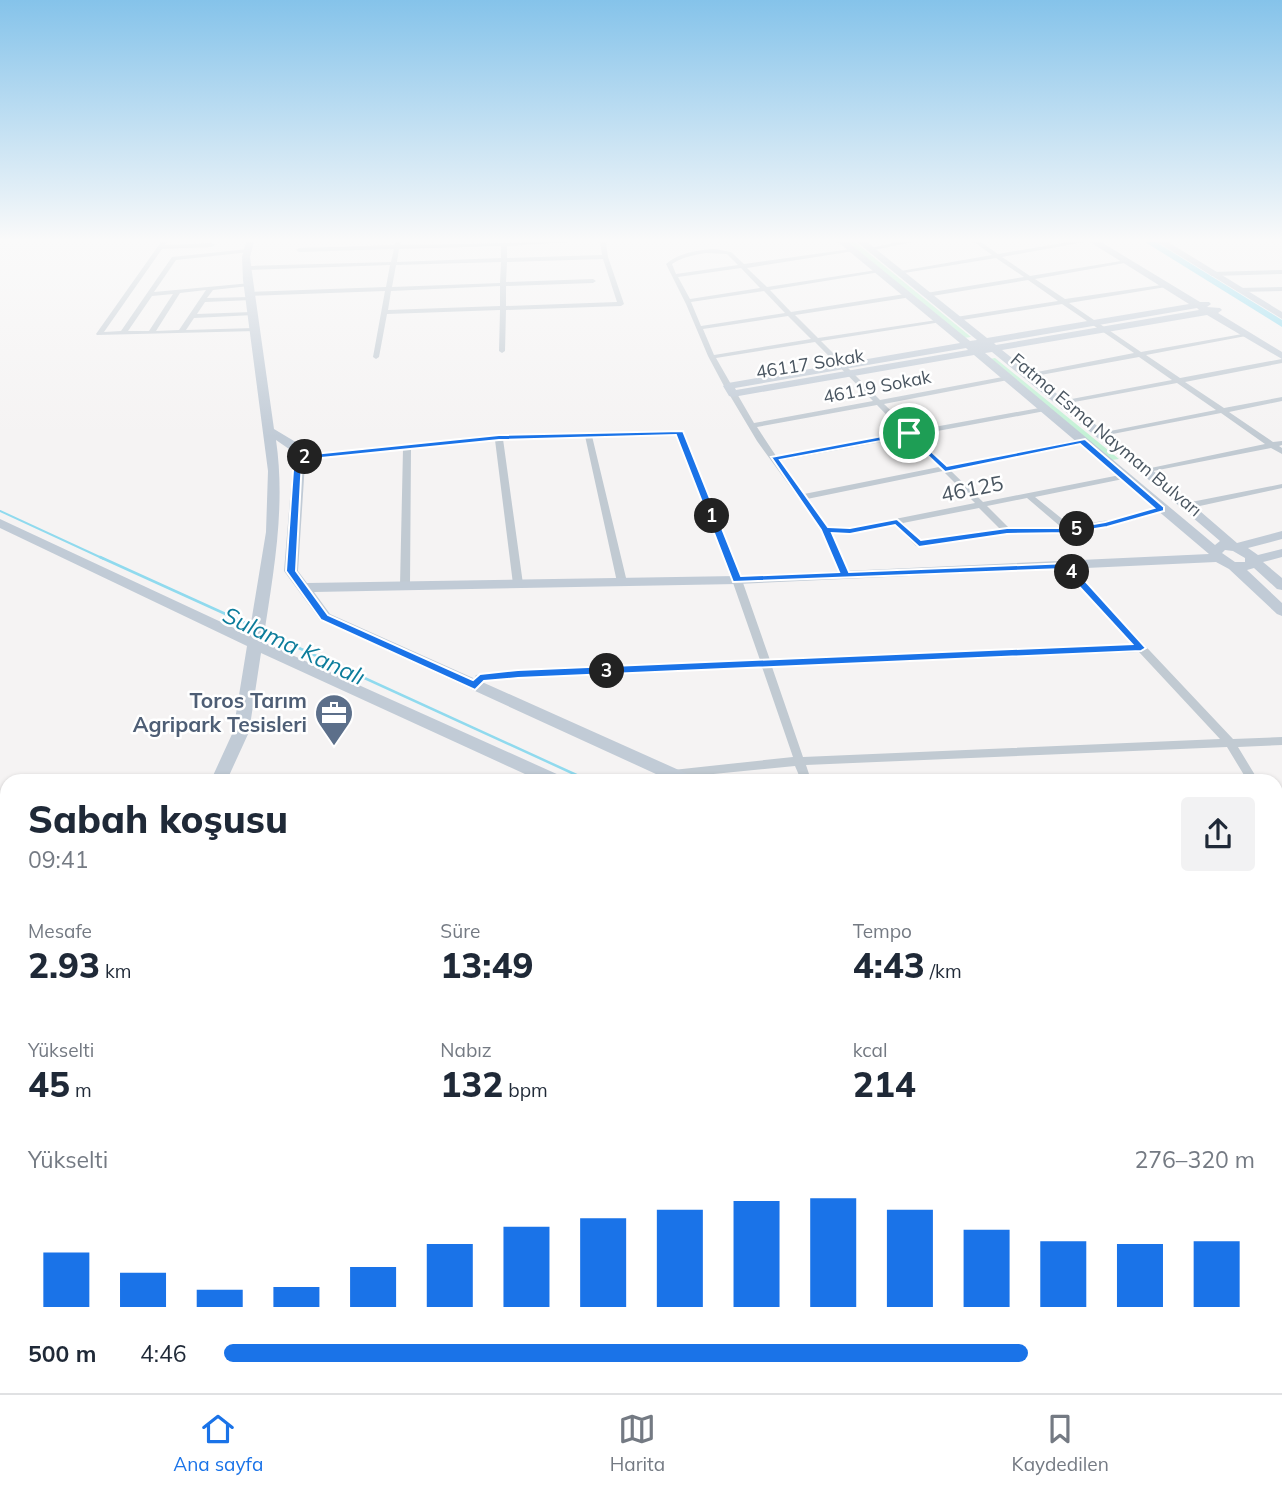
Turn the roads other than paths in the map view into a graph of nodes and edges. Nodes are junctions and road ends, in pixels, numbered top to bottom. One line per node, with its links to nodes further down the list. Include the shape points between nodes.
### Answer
1 (118, 307): 31 (street, via 99,334)
2 (141, 307): 31 (street)
3 (168, 307): 30 (street)
4 (198, 307): 22 (street)
5 (251, 307): 20 (street)
6 (386, 307): 19 (street)
7 (532, 307): 15 (street)
8 (690, 307): 27 (street)
9 (784, 307): 21 (street)
10 (835, 307): 21 (street)
11 (918, 307): 25 (street, Fatma Esma Nayman Bulvarı)
12 (941, 307): 24 (street, Fatma Esma Nayman Bulvarı)
13 (1031, 307): 24 (street)
14 (1071, 307): 26 (street)
15 (503, 308): 19 (street); 37 (street)
16 (1207, 308): 26 (street); 32 (street); 36 (street)
17 (1269, 308): 18 (street); 23 (street)
18 (1282, 308)
19 (386, 312): 40 (street)
20 (252, 314): 22 (street); 28 (street)
21 (791, 314): 27 (street); 33 (street)
22 (192, 316): 29 (street)
23 (1282, 316)
24 (956, 319): 35 (street, Fatma Esma Nayman Bulvarı)
25 (935, 321): 33 (street); 34 (street, Fatma Esma Nayman Bulvarı)
26 (1099, 326): 35 (street); 39 (street)
27 (698, 328): 41 (street)
28 (254, 330): 29 (street); 55 (street)
29 (181, 331): 30 (street)
30 (152, 332): 31 (street)
31 (123, 333)
32 (1246, 334): 39 (street); 42 (street)
33 (817, 340): 41 (street); 43 (street)
34 (966, 345): 35 (street, 46117 Sokak); 38 (street, Fatma Esma Nayman Bulvarı); 43 (street, 46117 Sokak)
35 (990, 346): 38 (street, 46117 Sokak); 45 (street, Fatma Esma Nayman Bulvarı)
36 (1282, 348)
37 (502, 351)
38 (976, 353): 44 (street, 46117 Sokak); 46 (street, Fatma Esma Nayman Bulvarı)
39 (1140, 354): 45 (street); 47 (street)
40 (376, 357)
41 (712, 357): 48 (street)
42 (1282, 358): 47 (street)
43 (842, 366): 44 (street); 48 (street, 46117 Sokak)
44 (852, 376): 48 (street, 46117 Sokak); 50 (street)
45 (1027, 376): 51 (street, Fatma Esma Nayman Bulvarı)
46 (1009, 378): 50 (street, 46119 Sokak); 52 (street, Fatma Esma Nayman Bulvarı)
47 (1178, 381): 51 (street); 53 (street)
48 (731, 390): 54 (street)
49 (1282, 399): 53 (street)
50 (879, 403): 54 (street, 46119 Sokak); 56 (street)
51 (1061, 403): 58 (street, Fatma Esma Nayman Bulvarı)
52 (1045, 409): 56 (street); 60 (street, Fatma Esma Nayman Bulvarı)
53 (1222, 411): 58 (street); 62 (street)
54 (752, 426): 66 (street)
55 (268, 431): 65 (street, via 295,447); 96 (street, via 274,471 273,532)
56 (909, 433): 66 (street); 67 (street)
57 (588, 434): 59 (street); 89 (street, via 680,433); 90 (street)
58 (1100, 435): 68 (street, Fatma Esma Nayman Bulvarı)
59 (499, 437): 63 (street); 91 (street)
60 (1082, 441): 67 (street); 69 (street, Fatma Esma Nayman Bulvarı)
61 (1282, 443): 62 (street)
62 (1271, 445): 64 (street); 68 (street)
63 (407, 447): 65 (street); 92 (street)
64 (1282, 452)
65 (298, 458): 94 (street, via 291,571)
66 (775, 459): 72 (street)
67 (945, 469): 72 (street); 73 (street)
68 (1146, 471): 74 (street, Fatma Esma Nayman Bulvarı)
69 (1125, 476): 71 (street, 46125); 75 (street, Fatma Esma Nayman Bulvarı)
70 (1282, 486): 74 (street)
71 (1029, 496): 73 (street, 46125); 79 (street)
72 (803, 497): 78 (street)
73 (979, 505): 76 (street, 46125); 80 (street)
74 (1186, 506): 82 (street, Fatma Esma Nayman Bulvarı)
75 (1161, 509): 79 (street); 84 (street, Fatma Esma Nayman Bulvarı)
76 (897, 522): 78 (street, 46125, via 850,531); 80 (street, via 919,544)
77 (0, 523): 96 (street)
78 (825, 529): 88 (street)
79 (1070, 530): 80 (street)
80 (1007, 531)
81 (1282, 535): 82 (street)
82 (1235, 546): 84 (street, via 1218,547); 85 (street, Fatma Esma Nayman Bulvarı)
83 (1282, 553): 85 (street)
84 (1216, 555): 86 (street); 87 (street, Fatma Esma Nayman Bulvarı)
85 (1254, 560): 87 (street, via 1245,567); 93 (street)
86 (1065, 566): 88 (street); 97 (street)
87 (1234, 566): 95 (street)
88 (845, 575): 89 (street)
89 (737, 580): 90 (street); 98 (street)
90 (622, 582): 91 (street)
91 (518, 584): 92 (street)
92 (404, 586): 94 (street)
93 (1282, 586)
94 (303, 589): 99 (street, via 325,617)
95 (1282, 611)
96 (257, 633): 103 (street, via 241,732); 104 (street)
97 (1141, 648): 98 (street); 101 (street)
98 (766, 665): 99 (street, via 518,674 480,678); 102 (street)
99 (475, 686): 105 (street)
100 (1282, 741): 101 (street)
101 (1228, 743): 102 (street); 108 (street)
102 (799, 761): 106 (street); 107 (street)
103 (222, 774)
104 (541, 774)
105 (670, 774)
106 (700, 774)
107 (804, 774)
108 (1249, 774)

